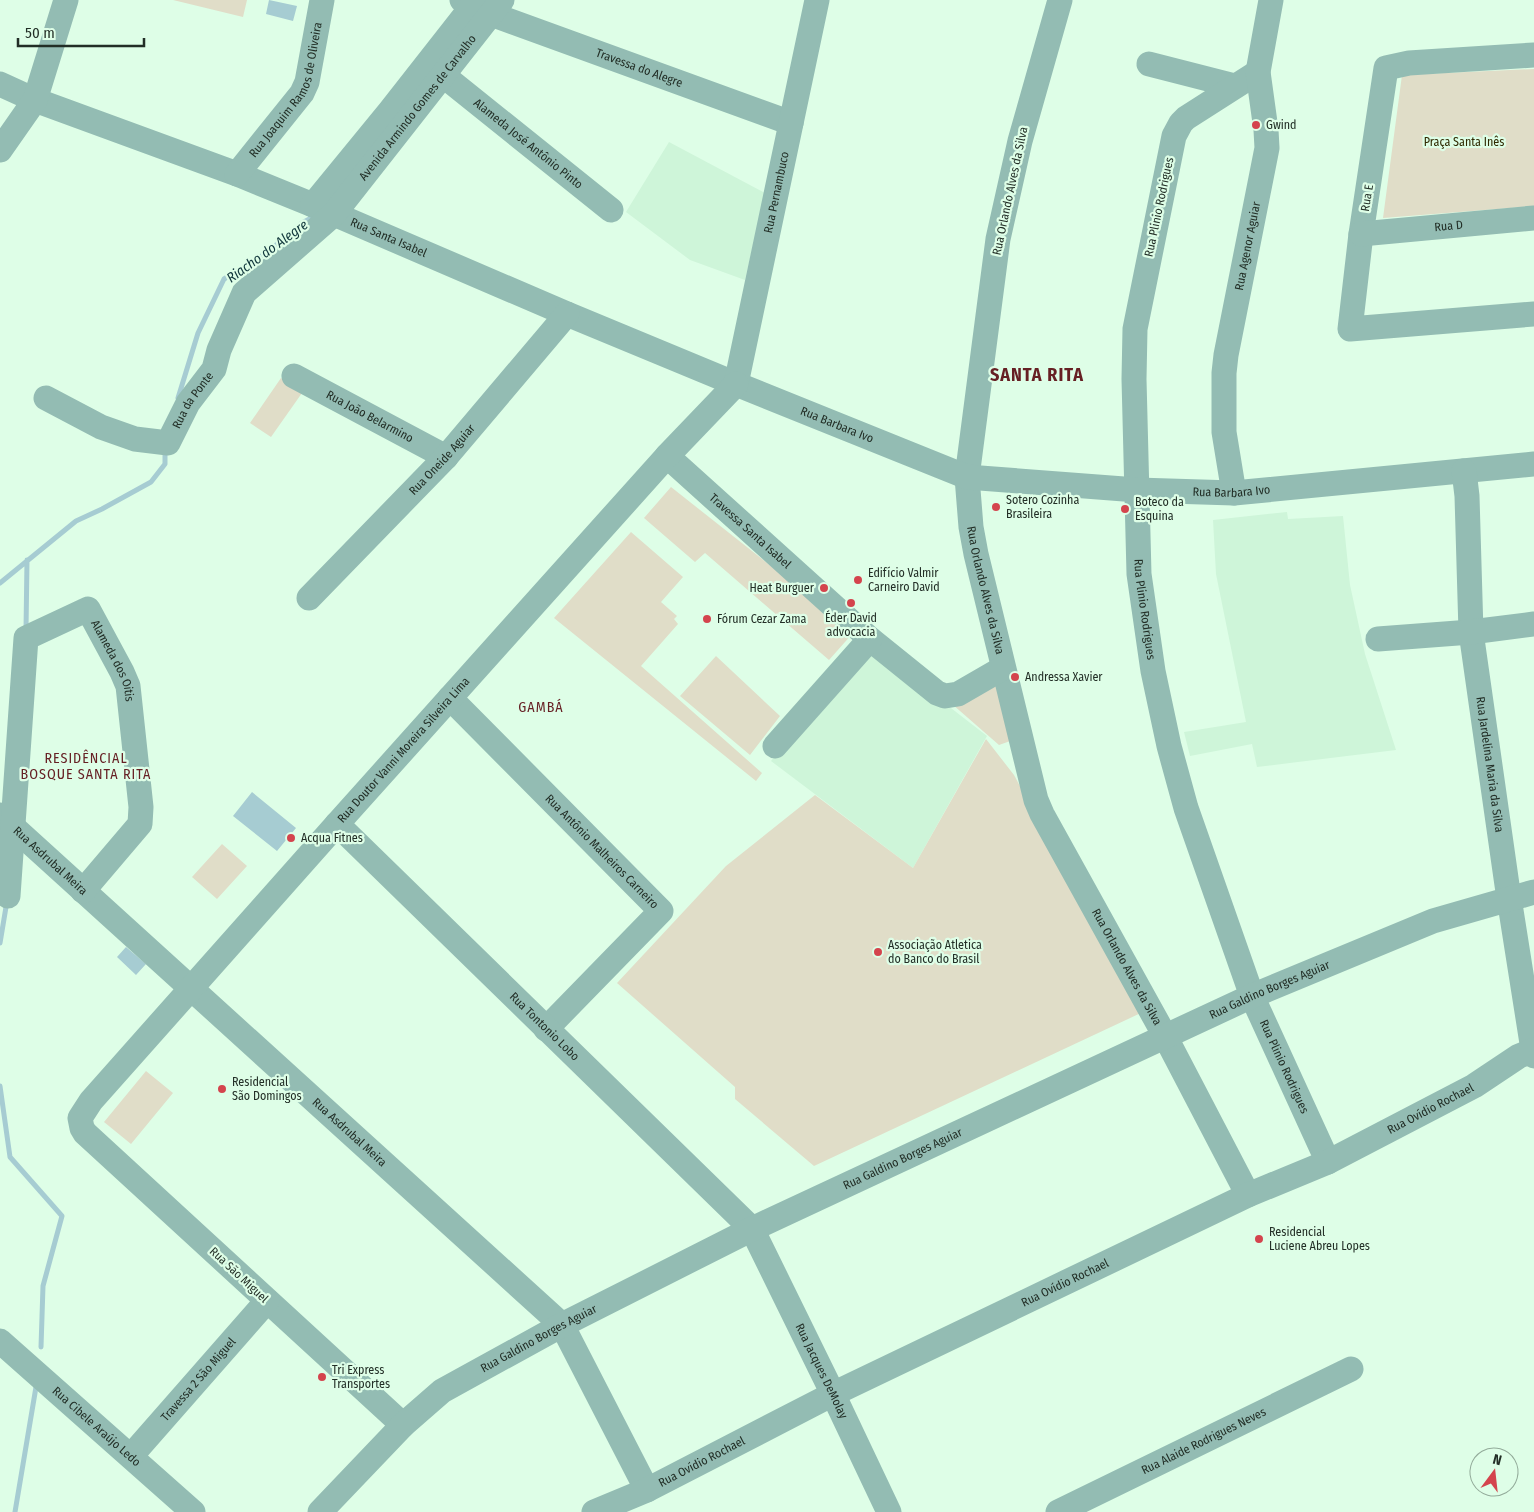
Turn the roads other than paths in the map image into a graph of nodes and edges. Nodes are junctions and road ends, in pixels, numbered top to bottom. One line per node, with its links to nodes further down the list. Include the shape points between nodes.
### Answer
1 (66, 0): 13 (street)
2 (322, 0): 16 (street, Rua Joaquim Ramos de Oliveira, via 307,82 302,93)
3 (818, 0): 14 (street, Rua Pernambuco)
4 (1060, 0): 30 (street, Rua Orlando Alves da Silva, via 1020,141 998,239)
5 (1271, 0): 9 (street, Rua Agenor Aguiar)
6 (481, 6): 10 (street, Avenida Armindo Gomes de Carvalho); 14 (street, Travessa do Alegre); 17 (street, Avenida Armindo Gomes de Carvalho, via 390,111)
7 (1534, 56): 20 (street, Rua E, via 1409,63 1386,68)
8 (1149, 64): 12 (street)
9 (1258, 72): 12 (street, Rua Plinio Rodrigues); 32 (street, Rua Agenor Aguiar, via 1266,148 1224,373 1224,432)
10 (444, 76): 17 (street, Avenida Armindo Gomes de Carvalho); 18 (street, Alameda José Antônio Pinto)
11 (0, 84): 13 (street, Rua Santa Isabel)
12 (1235, 86): 31 (street, Rua Plinio Rodrigues, via 1186,118 1174,136 1135,329)
13 (35, 100): 15 (street); 16 (street, Rua Santa Isabel)
14 (791, 123): 24 (street, Rua Pernambuco)
15 (0, 150)
16 (237, 174): 17 (street, Rua Santa Isabel)
17 (321, 208): 21 (street, Rua Santa Isabel); 25 (street, Rua da Ponte, via 244,294 214,369 188,403 168,442 135,439 101,427)
18 (611, 210)
19 (1534, 218): 20 (street, Rua D)
20 (1361, 234): 22 (street, Rua E, via 1350,329)
21 (567, 314): 24 (street, Rua Santa Isabel); 27 (street, Rua Oneide Aguiar)
22 (1534, 314)
23 (294, 376): 27 (street, Rua João Belarmino)
24 (736, 384): 26 (street, Rua Doutor Vanni Moreira Silveira Lima); 30 (street, Rua Barbara Ivo)
25 (46, 398)
26 (667, 456): 37 (street, Travessa Santa Isabel); 39 (street, Rua Doutor Vanni Moreira Silveira Lima)
27 (446, 458): 33 (street, Rua Oneide Aguiar)
28 (1534, 464): 29 (street, Rua Barbara Ivo)
29 (1464, 471): 32 (street, Rua Barbara Ivo); 35 (street, Rua Jardelina Maria da Silva)
30 (967, 476): 31 (street, Rua Barbara Ivo); 38 (street, Rua Orlando Alves da Silva, via 976,554)
31 (1137, 490): 32 (street, Rua Barbara Ivo); 48 (street, Rua Plinio Rodrigues, via 1139,574 1153,671 1169,746 1186,808)
32 (1234, 493)
33 (309, 598)
34 (1534, 624): 35 (street)
35 (1471, 632): 36 (street); 46 (street, Rua Jardelina Maria da Silva)
36 (1378, 638)
37 (870, 639): 38 (street, Travessa Santa Isabel, via 945,696 952,696); 40 (street)
38 (1003, 668): 50 (street, Rua Orlando Alves da Silva, via 1039,807)
39 (450, 698): 42 (street, Rua Doutor Vanni Moreira Silveira Lima); 49 (street, Rua Antônio Malheiros Carneiro, via 661,911)
40 (775, 746)
41 (6, 821): 43 (street, Rua Asdrubal Meira); 43 (street, Alameda dos Oitis, via 26,638 88,609 128,686 141,807 140,824); 45 (street)
42 (336, 824): 47 (street, Rua Doutor Vanni Moreira Silveira Lima); 49 (street, Rua Tontonio Lobo)
43 (83, 891): 47 (street, Rua Asdrubal Meira)
44 (1534, 892): 46 (street, Rua Galdino Borges Aguiar)
45 (8, 896)
46 (1509, 899): 48 (street, Rua Galdino Borges Aguiar, via 1433,921); 51 (street, Rua Jardelina Maria da Silva)
47 (190, 989): 52 (street, Rua Doutor Vanni Moreira Silveira Lima, via 91,1101); 57 (street, Rua Asdrubal Meira)
48 (1252, 996): 50 (street, Rua Galdino Borges Aguiar); 53 (street, Rua Plinio Rodrigues)
49 (546, 1029): 55 (street, Rua Tontonio Lobo)
50 (1165, 1036): 54 (street, Rua Orlando Alves da Silva); 55 (street, Rua Galdino Borges Aguiar)
51 (1533, 1052): 53 (street, Rua Ovídio Rochael, via 1519,1056 1474,1086)
52 (80, 1122): 56 (street, Rua São Miguel, via 85,1132)
53 (1328, 1162): 54 (street, Rua Ovídio Rochael)
54 (1248, 1194): 60 (street, Rua Ovídio Rochael)
55 (752, 1230): 57 (street, Rua Galdino Borges Aguiar); 60 (street, Rua Jacques DeMolay)
56 (267, 1301): 61 (street, Rua São Miguel); 62 (street, Travessa 2 São Miguel)
57 (562, 1325): 61 (street, Rua Galdino Borges Aguiar, via 442,1391); 63 (street, Rua Asdrubal Meira)
58 (0, 1341): 62 (street, Rua Cibele Araújo Ledo)
59 (1351, 1370): 68 (street, Rua Alaide Rodrigues Neves)
60 (833, 1394): 63 (street, Rua Ovídio Rochael); 67 (street, Rua Jacques DeMolay)
61 (403, 1425): 65 (street, Rua Galdino Borges Aguiar)
62 (131, 1456): 64 (street, Rua Cibele Araújo Ledo)
63 (647, 1490): 66 (street, Rua Ovídio Rochael)
64 (193, 1512)
65 (320, 1512)
66 (594, 1512)
67 (889, 1512)
68 (1058, 1512)

